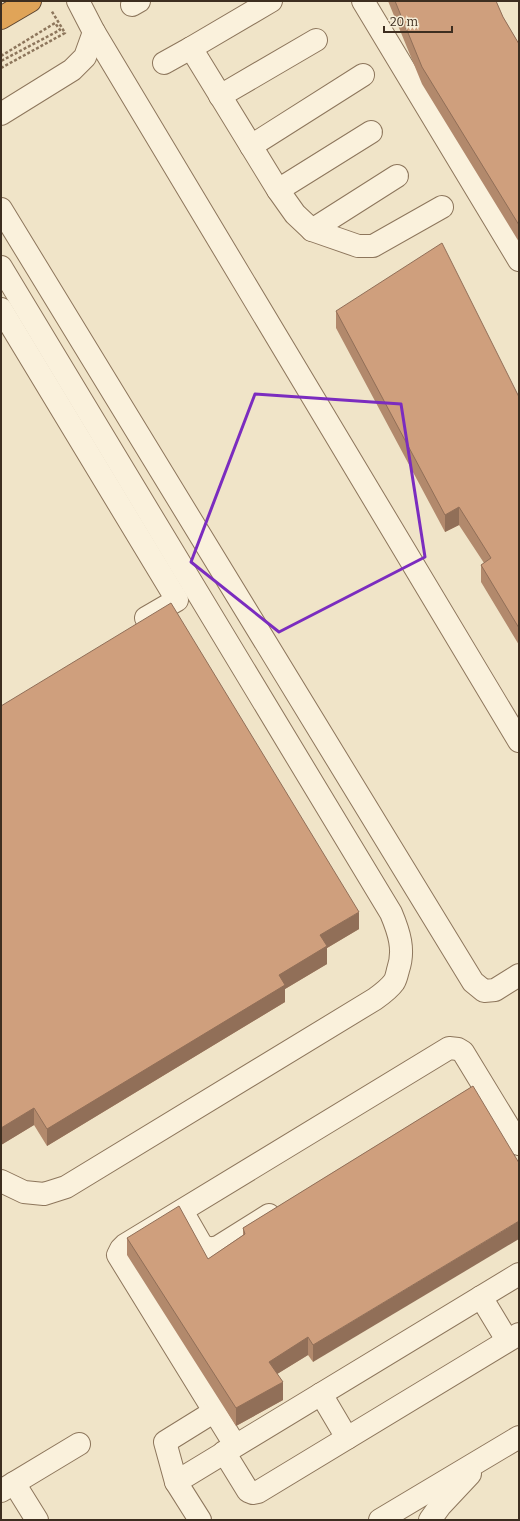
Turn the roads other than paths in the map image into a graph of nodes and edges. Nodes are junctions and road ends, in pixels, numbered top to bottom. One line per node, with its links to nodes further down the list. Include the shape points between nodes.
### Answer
1 (78, 1): 6 (street)
2 (271, 1): 8 (street)
3 (362, 1): 20 (street)
4 (39, 4): 5 (highway)
5 (1, 18)
6 (94, 32): 12 (street, via 85,57 72,70); 24 (street)
7 (316, 40): 11 (street)
8 (191, 48): 9 (street); 11 (street)
9 (164, 63)
10 (363, 76): 14 (street)
11 (220, 96): 14 (street)
12 (1, 114)
13 (371, 132): 16 (street)
14 (251, 146): 16 (street)
15 (397, 176): 19 (street)
16 (278, 190): 19 (street, via 295,214)
17 (442, 207): 19 (street, via 373,246 358,246)
18 (1, 209): 25 (street, via 473,982 484,991 495,990)
19 (312, 230)
20 (519, 260)
21 (1, 267): 27 (street, via 391,913 399,932 402,950 395,981 375,999 66,1187 44,1194 24,1192)
22 (1, 309): 23 (street, via 177,600)
23 (132, 627)
24 (519, 741)
25 (519, 975)
26 (519, 1144): 29 (street, via 476,1089 463,1052 449,1048)
27 (1, 1181)
28 (286, 1205): 29 (street, via 218,1246 208,1249 201,1244)
29 (182, 1211): 34 (street, via 125,1244 118,1255)
30 (519, 1274): 31 (street)
31 (482, 1297): 32 (street); 33 (street)
32 (513, 1337): 36 (street)
33 (321, 1394): 36 (street); 38 (street)
34 (215, 1411): 38 (street); 40 (street, via 165,1442)
35 (519, 1437): 39 (street)
36 (347, 1438): 38 (street, via 253,1493 248,1491)
37 (78, 1444): 41 (street)
38 (230, 1448): 40 (street)
39 (487, 1456): 44 (street); 45 (street)
40 (176, 1482): 43 (street)
41 (7, 1487): 42 (street)
42 (37, 1520)
43 (200, 1520)
44 (380, 1520)
45 (430, 1520)

